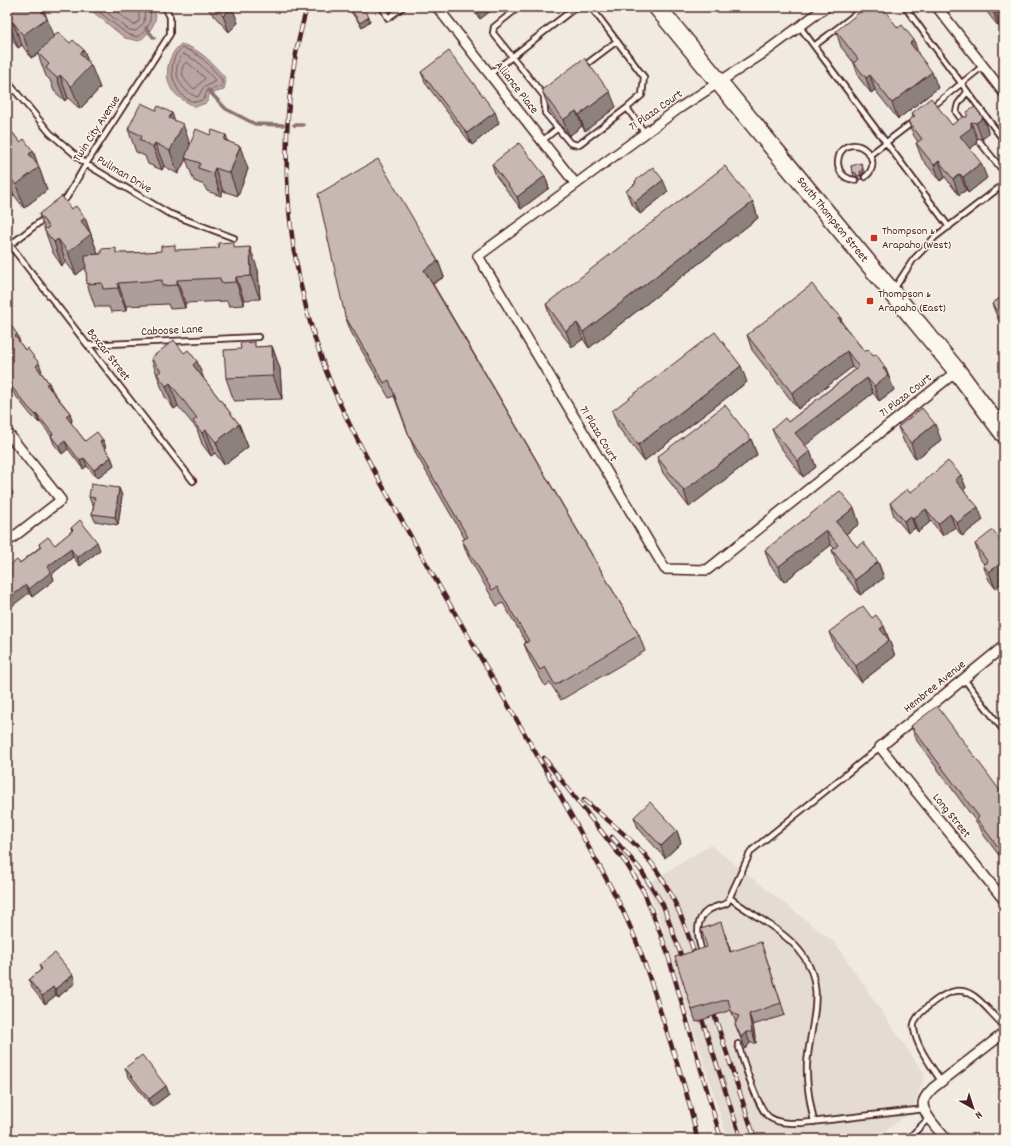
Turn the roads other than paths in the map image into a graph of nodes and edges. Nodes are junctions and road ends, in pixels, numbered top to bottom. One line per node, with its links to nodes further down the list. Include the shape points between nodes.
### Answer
1 (165, 7): 38 (lane, Twin City Avenue, via 170,17 170,34)
2 (382, 7): 3 (lane, via 388,18)
3 (402, 7)
4 (437, 7): 19 (street, Alliance Place)
5 (519, 7): 16 (lane, via 494,27 493,33)
6 (576, 7): 16 (lane)
7 (591, 7): 14 (lane)
8 (658, 7): 21 (highway, South Thompson Street)
9 (826, 7): 13 (street, 71 Plaza Court)
10 (865, 7): 15 (lane)
11 (905, 7): 22 (lane)
12 (936, 7): 17 (street)
13 (800, 27): 15 (lane); 21 (street, 71 Plaza Court)
14 (617, 41): 18 (lane); 27 (lane, via 644,77 642,95)
15 (814, 46): 36 (lane)
16 (512, 56): 19 (lane); 26 (lane)
17 (983, 66): 22 (lane); 25 (street)
18 (581, 69)
19 (490, 74): 33 (street, Alliance Place)
20 (7, 81): 38 (lane, Pullman Drive, via 50,133)
21 (718, 83): 32 (street, 71 Plaza Court); 49 (highway, South Thompson Street)
22 (960, 83): 24 (lane); 28 (lane)
23 (550, 92): 26 (lane)
24 (967, 92): 31 (lane, via 958,104 956,112); 35 (lane)
25 (1004, 93)
26 (544, 96): 30 (lane, via 545,113)
27 (626, 108): 30 (lane, via 578,145 570,143); 32 (lane)
28 (931, 108)
29 (919, 116): 36 (lane)
30 (558, 128): 33 (lane)
31 (970, 130)
32 (646, 133): 42 (street, 71 Plaza Court)
33 (542, 141): 42 (street, Alliance Place)
34 (979, 141): 39 (lane)
35 (1004, 141)
36 (886, 142): 37 (lane); 46 (lane)
37 (871, 154): 40 (lane, via 873,166); 41 (lane, via 862,146 851,145 842,151 838,166 840,172 844,177)
38 (86, 164): 44 (lane, Twin City Avenue, via 68,197); 47 (lane, Pullman Drive, via 168,213)
39 (1004, 172)
40 (866, 177)
41 (855, 180)
42 (575, 183): 52 (street, 71 Plaza Court, via 478,256 665,569 707,570)
43 (1004, 184): 46 (lane)
44 (55, 210)
45 (49, 215): 48 (lane)
46 (949, 227): 49 (lane, via 935,237 913,260)
47 (234, 238)
48 (9, 243): 51 (lane, Boxcar Street)
49 (891, 292): 52 (highway, South Thompson Street)
50 (258, 337): 51 (lane, Caboose Lane)
51 (88, 345): 55 (lane, Boxcar Street)
52 (956, 371): 54 (highway, South Thompson Street)
53 (7, 432): 56 (street, via 61,500)
54 (1004, 432)
55 (194, 481)
56 (7, 542)
57 (1004, 646): 58 (street, Hembree Avenue)
58 (964, 679): 59 (lane); 60 (street, Hembree Avenue)
59 (1004, 731)
60 (880, 747): 61 (lane, via 751,851); 62 (street, Long Street)
61 (730, 898): 63 (lane, via 722,906 709,910 700,923 699,943); 69 (lane, via 798,949 813,975 816,991 807,1064 807,1090)
62 (1004, 900)
63 (703, 954)
64 (1004, 1026): 67 (lane, via 974,996 958,989 949,991 924,1010 913,1028 920,1046)
65 (1004, 1033): 67 (street)
66 (738, 1044): 69 (lane, via 761,1108 770,1118 784,1123)
67 (941, 1081): 68 (street, via 926,1096 923,1103)
68 (927, 1114): 69 (lane); 70 (lane); 71 (street)
69 (814, 1122)
70 (908, 1139)
71 (946, 1139)

